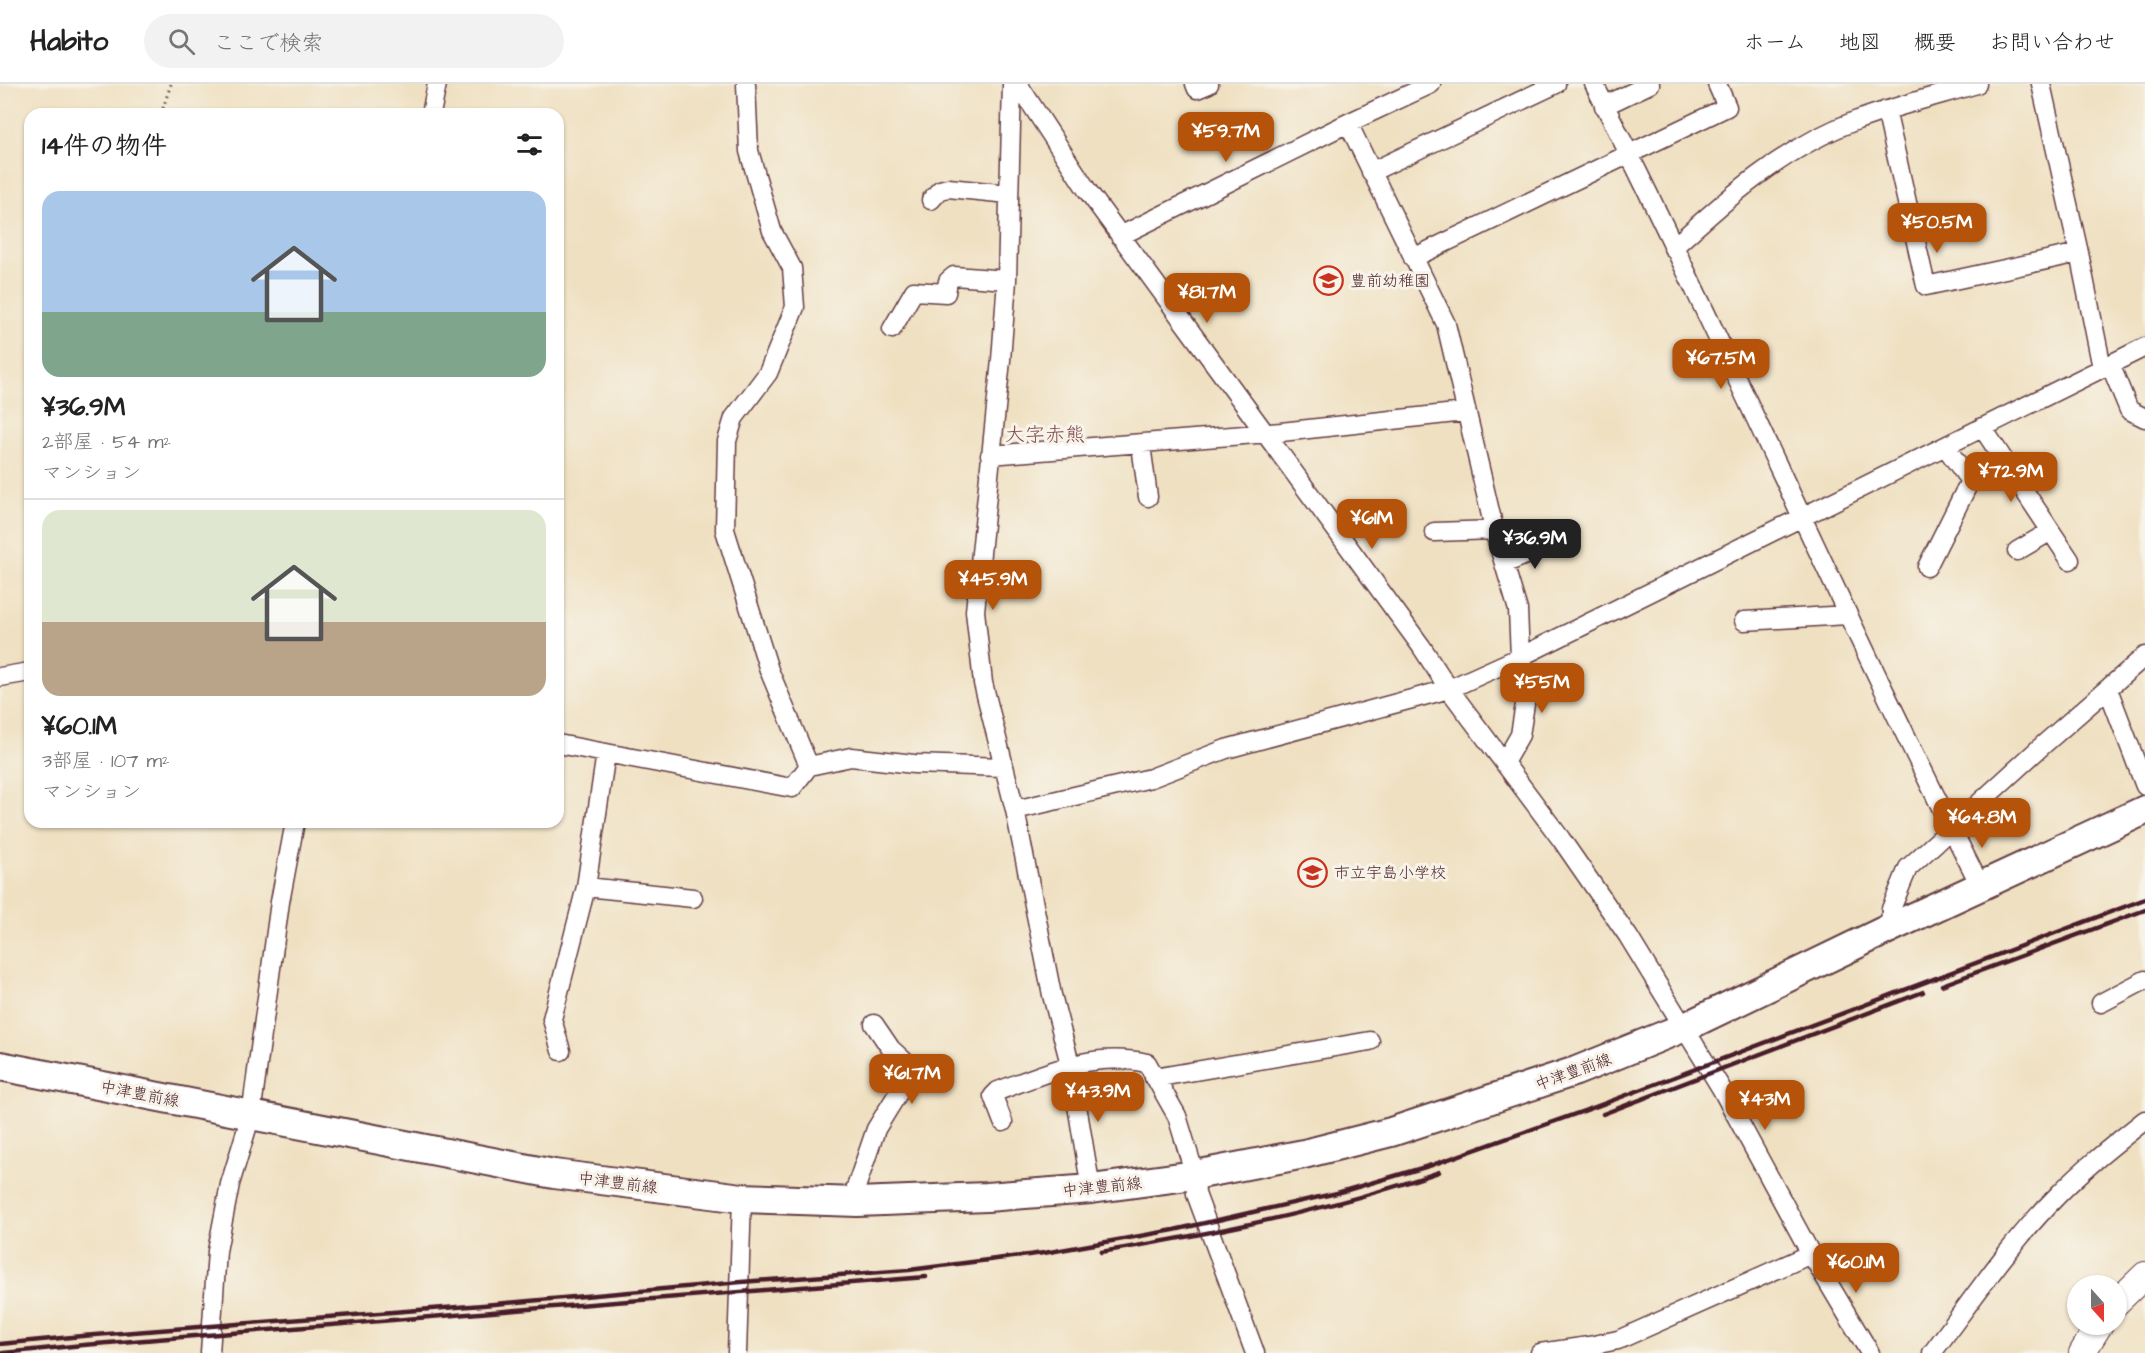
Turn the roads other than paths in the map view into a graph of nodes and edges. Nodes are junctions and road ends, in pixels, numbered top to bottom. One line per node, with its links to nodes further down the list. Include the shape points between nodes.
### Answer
1 (437, 84): 15 (street)
2 (746, 84): 58 (street, via 749,151 771,231 792,268 795,307 768,373 734,418 727,441 724,530 769,670)
3 (1012, 84): 20 (street)
4 (1018, 84): 22 (street)
5 (1195, 84): 6 (street, via 1197,90)
6 (1209, 84)
7 (1556, 84): 19 (street)
8 (1593, 84): 14 (street)
9 (1650, 84): 14 (street)
10 (1717, 84): 18 (street, via 1727,106)
11 (1977, 84): 16 (street)
12 (2040, 84): 24 (street)
13 (1427, 85): 17 (street)
14 (1604, 106): 18 (street)
15 (432, 108)
16 (1886, 110): 23 (street, via 1819,137 1774,164 1728,197); 24 (street, via 1926,286)
17 (1348, 123): 19 (street); 22 (street)
18 (1629, 155): 23 (street); 25 (street)
19 (1371, 172): 25 (street)
20 (1009, 195): 21 (street, via 948,188); 26 (street)
21 (931, 200)
22 (1120, 236): 33 (street)
23 (1673, 248): 38 (street)
24 (2079, 253): 29 (street)
25 (1413, 258): 30 (street, via 1446,324)
26 (1007, 280): 27 (street, via 954,276 948,281 946,293 914,291); 36 (street)
27 (892, 329)
28 (2145, 347): 29 (street)
29 (2106, 366): 31 (street, via 2129,410); 32 (street)
30 (1466, 411): 33 (street); 39 (street)
31 (2145, 418)
32 (1982, 427): 35 (street); 40 (street)
33 (1263, 433): 34 (street); 53 (street)
34 (1141, 444): 36 (street); 37 (street)
35 (1945, 446): 38 (street); 46 (street, via 1970,481)
36 (990, 455): 59 (street, via 975,611 983,683)
37 (1148, 497)
38 (1801, 517): 47 (street); 50 (street)
39 (1494, 530): 41 (street); 45 (street)
40 (2051, 531): 43 (street); 44 (street)
41 (1434, 532)
42 (1552, 544): 45 (street)
43 (2017, 550)
44 (2070, 560)
45 (1504, 564): 50 (street, via 1518,610)
46 (1927, 567)
47 (1848, 615): 48 (street); 64 (street)
48 (1744, 621)
49 (2145, 656): 54 (street)
50 (1520, 657): 53 (street); 57 (street, via 1526,680 1524,718 1520,735)
51 (24, 673): 52 (street)
52 (1, 679)
53 (1449, 689): 57 (street); 61 (street, via 1226,749 1151,778)
54 (2108, 689): 60 (street); 64 (street)
55 (564, 745): 56 (street)
56 (606, 753): 58 (street, via 792,788); 65 (street)
57 (1505, 761): 72 (street, via 1621,926)
58 (809, 766): 59 (street, via 851,758)
59 (1004, 767): 61 (street)
60 (2145, 786)
61 (1016, 810): 75 (street, via 1052,995)
62 (2145, 810): 66 (main road, 中津豊前線)
63 (294, 828): 78 (street)
64 (1951, 828): 66 (street); 68 (street, via 1908,868 1891,909)
65 (586, 887): 67 (street); 74 (street, via 552,1019)
66 (1981, 887): 68 (main road, 中津豊前線)
67 (693, 898)
68 (1890, 928): 72 (main road, 中津豊前線)
69 (2145, 980): 70 (street)
70 (2101, 1004)
71 (874, 1024): 84 (street, via 891,1049 913,1069 876,1129)
72 (1685, 1027): 81 (main road, 中津豊前線, via 1576,1071 1391,1132 1304,1155); 85 (street)
73 (1370, 1041): 77 (street)
74 (561, 1051)
75 (1070, 1064): 77 (street, via 1126,1058 1147,1063); 80 (street, via 998,1090 993,1096); 82 (street)
76 (0, 1066): 78 (main road, 中津豊前線)
77 (1154, 1078): 81 (street, via 1178,1116)
78 (251, 1115): 83 (main road, 中津豊前線, via 554,1174); 90 (street, via 230,1184 217,1251)
79 (2145, 1120): 94 (street, via 2073,1179 2043,1211)
80 (1003, 1122)
81 (1196, 1175): 82 (main road, 中津豊前線); 92 (street, via 1196,1194)
82 (1091, 1189): 84 (main road, 中津豊前線)
83 (742, 1198): 84 (main road, 中津豊前線); 91 (street)
84 (851, 1202)
85 (1811, 1254): 89 (street, via 1618,1340); 93 (street)
86 (2145, 1275): 87 (main road)
87 (2127, 1292)
88 (2093, 1335): 95 (main road)
89 (1549, 1352)
90 (210, 1353)
91 (737, 1353)
92 (1255, 1353)
93 (1870, 1353)
94 (1932, 1353)
95 (2082, 1353)

